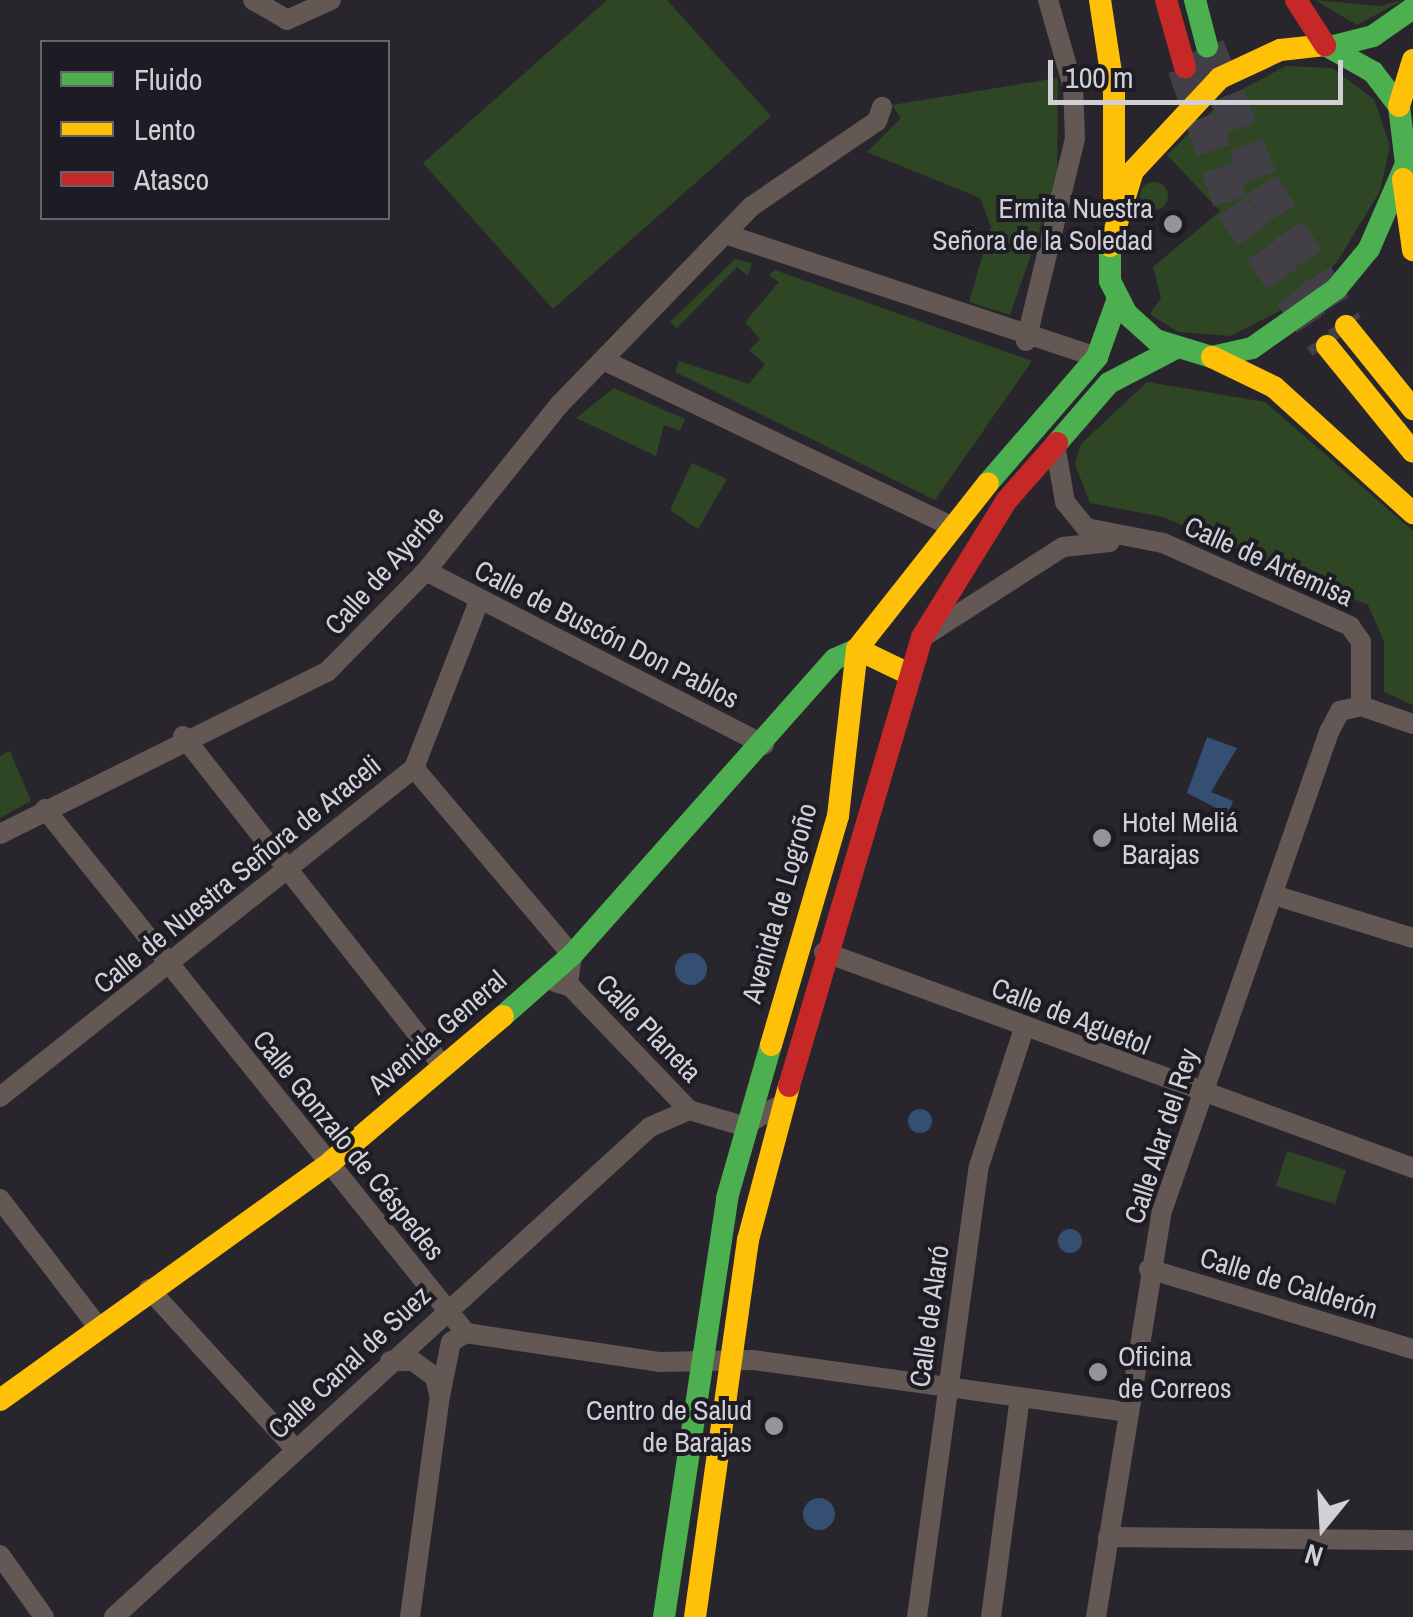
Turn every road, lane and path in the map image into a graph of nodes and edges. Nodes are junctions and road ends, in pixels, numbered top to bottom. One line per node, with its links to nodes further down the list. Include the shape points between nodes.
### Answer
1 (331, 0): 7 (street, via 287,20)
2 (1048, 0): 21 (street, via 1074,87 1075,138)
3 (1100, 0): 16 (main road, via 1114,93)
4 (1166, 0): 12 (main road)
5 (1196, 0): 10 (main road)
6 (1296, 0): 9 (main road)
7 (252, 2)
8 (1413, 8): 9 (main road, via 1374,36)
9 (1330, 45): 13 (main road, via 1372,72); 16 (main road, via 1280,50 1196,96 1140,162)
10 (1208, 46)
11 (1413, 60): 13 (main road)
12 (1185, 67)
13 (1399, 106): 15 (main road)
14 (882, 107): 17 (street, Calle de Ayerbe, via 877,122 775,186)
15 (1403, 179): 18 (main road); 24 (main road, via 1336,289 1278,336)
16 (1114, 212): 19 (main road, via 1108,265)
17 (728, 234): 21 (street); 26 (street, Calle de Ayerbe)
18 (1413, 250)
19 (1117, 300): 23 (main road); 25 (main road, Avenida de Logroño)
20 (1346, 326): 27 (main road)
21 (1026, 341): 25 (street)
22 (1327, 346): 29 (main road)
23 (1174, 349): 24 (main road); 28 (main road, Avenida de Logroño, via 1109,383)
24 (1212, 356): 30 (main road, via 1274,387)
25 (1096, 358): 31 (main road, Avenida de Logroño)
26 (603, 360): 31 (street); 33 (street, Calle de Ayerbe)
27 (1413, 408)
28 (1055, 446): 32 (street, Calle de Artemisa, via 1073,517); 35 (main road, Avenida de Logroño, via 983,534)
29 (1413, 452)
30 (1413, 513)
31 (951, 526): 36 (main road, Avenida de Logroño)
32 (1146, 539): 35 (street, Calle de Artemisa, via 1074,542); 38 (street, Calle de Artemisa, via 1350,626 1361,642)
33 (426, 571): 34 (street, Calle de Buscón Don Pablos); 41 (street, Calle de Ayerbe, via 314,682)
34 (479, 600): 43 (street, Calle de Buscón Don Pablos); 44 (street, Calle de Nuestra Señora de Araceli)
35 (922, 637): 37 (main road, Avenida de Logroño)
36 (858, 649): 37 (main road); 39 (main road, Avenida de Logroño); 43 (main road, Avenida General, via 836,659)
37 (908, 674): 42 (main road, Avenida de Logroño)
38 (1361, 706): 40 (street); 48 (street, Calle Alar del Rey, via 1340,711 1329,732)
39 (846, 710): 42 (main road); 61 (main road, Avenida de Logroño, via 838,816)
40 (1413, 724)
41 (183, 736): 45 (street, Calle de Ayerbe); 47 (street)
42 (889, 738): 50 (main road, Avenida de Logroño)
43 (764, 745): 51 (main road, Avenida General)
44 (414, 768): 47 (street, Calle de Nuestra Señora de Araceli); 51 (street)
45 (45, 809): 46 (street, Calle de Ayerbe); 52 (street, Calle Gonzalo de Céspedes)
46 (0, 834)
47 (288, 872): 52 (street, Calle de Nuestra Señora de Araceli); 56 (street)
48 (1274, 895): 49 (street); 58 (street, Calle Alar del Rey)
49 (1413, 938)
50 (824, 952): 55 (street, Calle de Aguetol); 59 (main road, Avenida de Logroño)
51 (572, 954): 53 (street, Calle Planeta); 54 (main road, Avenida General)
52 (168, 968): 57 (street, Calle de Nuestra Señora de Araceli); 62 (street, Calle Gonzalo de Céspedes)
53 (568, 984): 54 (street, Calle Planeta); 60 (street, Calle Planeta)
54 (533, 990): 56 (main road, Avenida General)
55 (1024, 1028): 58 (street, Calle de Aguetol); 74 (street, Calle de Alaró, via 979,1166)
56 (444, 1068): 62 (main road, Avenida General)
57 (0, 1096)
58 (1204, 1096): 63 (street, Calle de Aguetol); 65 (street, Calle Alar del Rey)
59 (782, 1104): 61 (street); 72 (main road, Avenida de Logroño)
60 (689, 1110): 61 (street); 67 (street, Calle Canal de Suez, via 650,1127)
61 (743, 1126): 73 (main road, Avenida de Logroño)
62 (332, 1161): 66 (main road, Avenida General); 67 (street, Calle Gonzalo de Céspedes)
63 (1413, 1168)
64 (0, 1199): 68 (street)
65 (1149, 1269): 70 (street, Calle de Calderón); 78 (street, Calle Alar del Rey)
66 (149, 1289): 68 (main road, Avenida General); 79 (street)
67 (448, 1308): 69 (street, Calle Gonzalo de Céspedes); 71 (street, Calle Canal de Suez)
68 (98, 1328): 77 (main road, Avenida General)
69 (466, 1333): 73 (street); 75 (street, via 451,1342)
70 (1413, 1349)
71 (390, 1361): 75 (street, via 413,1361 434,1377); 79 (street, Calle Canal de Suez)
72 (725, 1362): 73 (street); 74 (street); 88 (main road, Avenida de Logroño)
73 (696, 1365): 87 (main road, Avenida de Logroño)
74 (946, 1387): 76 (street); 89 (street, Calle de Alaró)
75 (440, 1396): 86 (street)
76 (1020, 1398): 78 (street); 90 (street)
77 (0, 1400)
78 (1126, 1412): 80 (street, Calle Alar del Rey)
79 (295, 1449): 83 (street, Calle Canal de Suez)
80 (1108, 1538): 81 (street); 91 (street, Calle Alar del Rey)
81 (1413, 1540)
82 (0, 1554): 84 (street)
83 (134, 1609): 85 (street, Calle Canal de Suez)
84 (44, 1617)
85 (114, 1617)
86 (410, 1617)
87 (664, 1617)
88 (695, 1617)
89 (918, 1617)
90 (992, 1617)
91 (1096, 1617)

